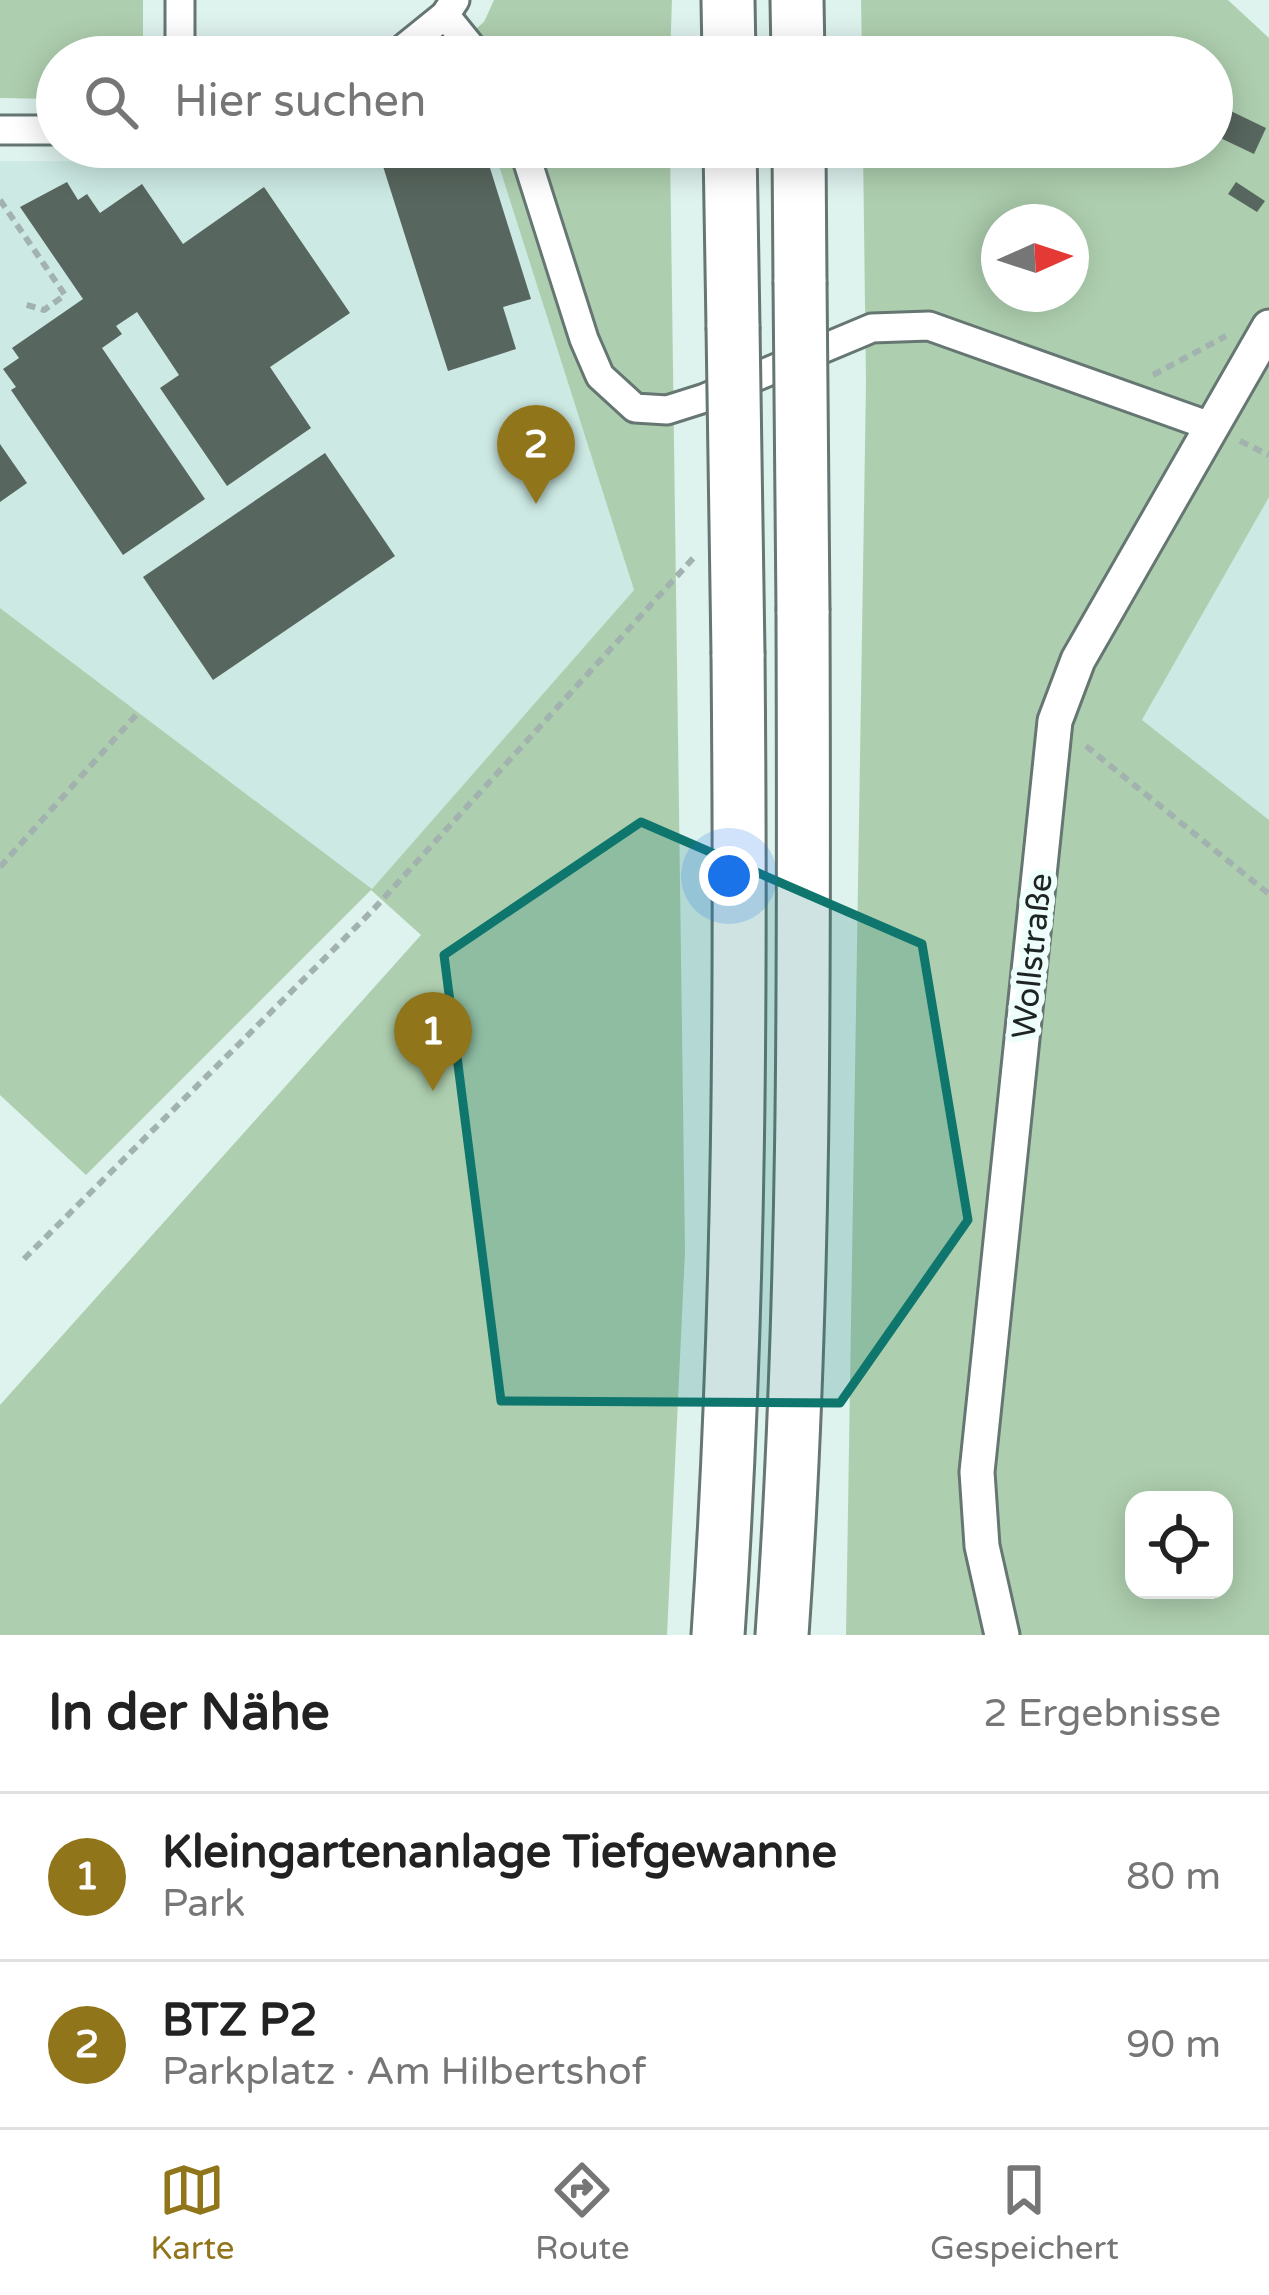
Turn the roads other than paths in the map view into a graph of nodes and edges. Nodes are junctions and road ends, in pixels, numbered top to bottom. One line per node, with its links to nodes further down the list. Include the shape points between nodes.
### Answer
1 (180, 0): 5 (street)
2 (728, 0): 8 (highway)
3 (797, 0): 9 (highway)
4 (450, 8): 6 (street); 7 (street)
5 (180, 36)
6 (417, 36)
7 (467, 36)
8 (729, 36)
9 (798, 36)
10 (0, 130): 11 (street)
11 (36, 130)
12 (530, 168): 16 (street, via 600,376 635,407 667,410 705,398 872,328 929,326)
13 (730, 168): 17 (highway, bridge, via 741,1073)
14 (799, 168): 18 (highway, bridge, via 805,978)
15 (1269, 327): 16 (street, Wollstraße)
16 (1210, 426): 19 (street, Wollstraße, via 1078,660 1055,721 977,1472 982,1546)
17 (718, 1635)
18 (782, 1635)
19 (1002, 1635)

